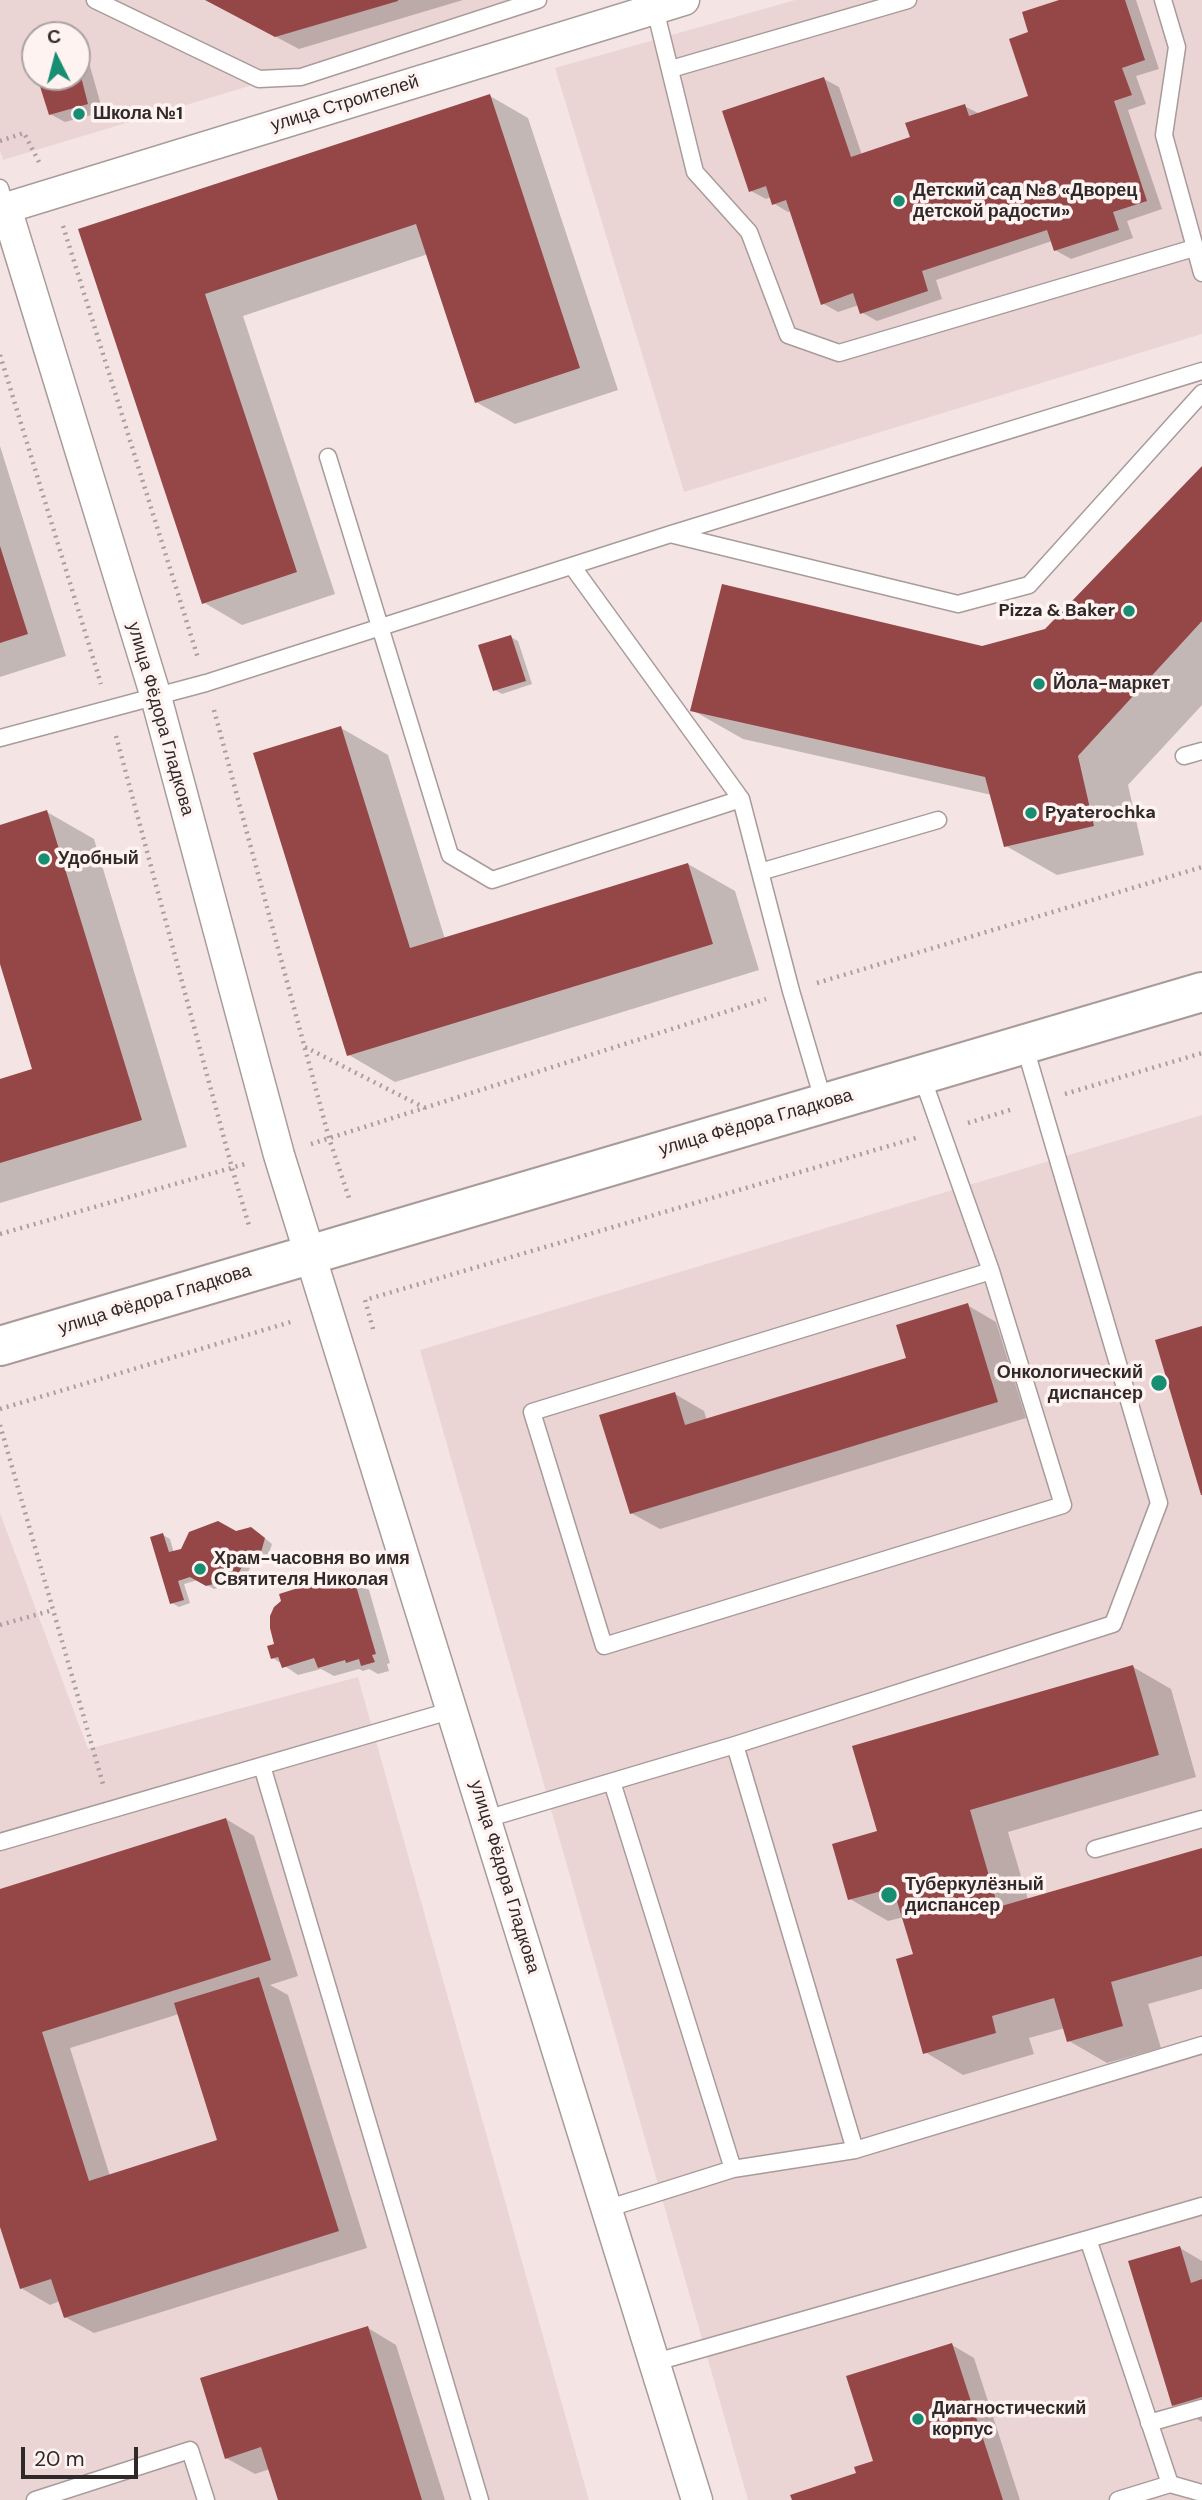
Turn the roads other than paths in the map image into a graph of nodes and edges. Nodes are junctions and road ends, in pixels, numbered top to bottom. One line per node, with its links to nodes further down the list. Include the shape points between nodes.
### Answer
1 (95, 0): 2 (lane, via 259,79 301,77)
2 (538, 0)
3 (684, 0): 6 (street, улица Строителей)
4 (908, 0): 7 (lane)
5 (1163, 0): 9 (lane, via 1177,47 1164,135)
6 (655, 9): 7 (lane); 8 (street, улица Строителей)
7 (671, 69): 9 (lane, via 695,172 750,232 788,335 839,353)
8 (2, 202): 17 (street, улица Фёдора Гладкова)
9 (1194, 247): 10 (lane)
10 (1202, 273)
11 (1202, 371): 14 (lane)
12 (1202, 393): 14 (lane, via 1029,585 958,604)
13 (328, 457): 16 (lane)
14 (671, 534): 15 (lane)
15 (572, 566): 16 (lane); 21 (lane)
16 (380, 627): 17 (lane); 21 (lane, via 450,855 492,880)
17 (156, 697): 18 (lane); 28 (street, улица Фёдора Гладкова, via 279,1155)
18 (0, 738)
19 (1202, 751): 20 (lane)
20 (1184, 756)
21 (741, 799): 23 (lane)
22 (938, 821): 23 (lane)
23 (760, 872): 27 (lane)
24 (1202, 992): 25 (street, улица Фёдора Гладкова)
25 (1024, 1044): 26 (street, улица Фёдора Гладкова); 32 (lane, via 1159,1503 1113,1624)
26 (921, 1074): 27 (street, улица Фёдора Гладкова); 29 (lane)
27 (824, 1103): 28 (street, улица Фёдора Гладкова)
28 (310, 1253): 30 (street, улица Фёдора Гладкова); 31 (street, улица Фёдора Гладкова)
29 (991, 1271): 29 (lane, via 532,1412 604,1646 1063,1505)
30 (0, 1346)
31 (453, 1710): 33 (lane); 35 (street, улица Фёдора Гладкова)
32 (735, 1745): 34 (lane); 40 (lane)
33 (262, 1766): 37 (lane); 52 (lane)
34 (612, 1782): 35 (lane); 41 (lane)
35 (486, 1819): 43 (street, улица Фёдора Гладкова)
36 (1202, 1819): 38 (lane)
37 (0, 1843)
38 (1095, 1849)
39 (1202, 2045): 40 (lane)
40 (855, 2150): 41 (lane)
41 (733, 2169): 43 (lane)
42 (1202, 2206): 44 (lane)
43 (606, 2208): 45 (street, улица Фёдора Гладкова)
44 (1088, 2239): 45 (lane); 47 (lane)
45 (656, 2362): 53 (street, улица Фёдора Гладкова)
46 (1202, 2408): 47 (lane)
47 (1149, 2423): 48 (lane)
48 (1170, 2484): 49 (lane); 54 (lane)
49 (1202, 2493)
50 (35, 2500): 51 (lane, via 190,2450)
51 (206, 2500)
52 (480, 2500)
53 (697, 2500)
54 (1118, 2500)

